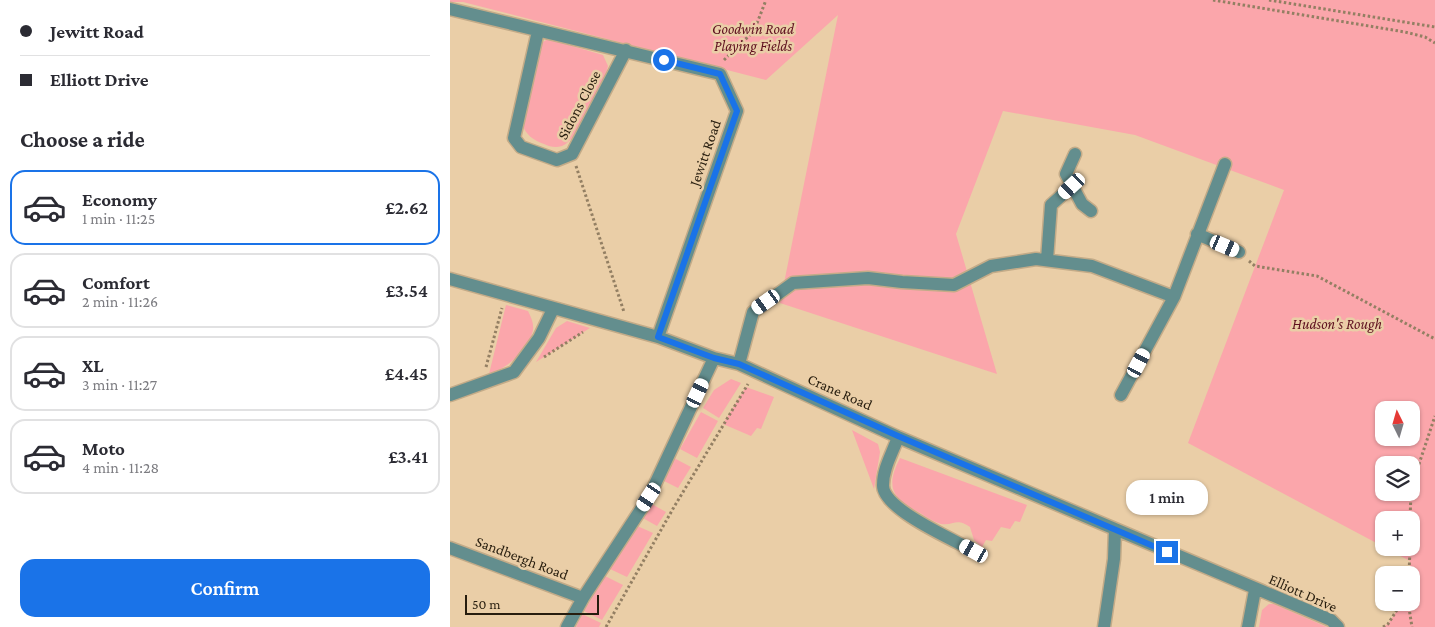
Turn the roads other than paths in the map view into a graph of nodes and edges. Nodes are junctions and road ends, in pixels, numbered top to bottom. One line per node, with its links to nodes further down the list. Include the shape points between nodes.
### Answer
1 (450, 9): 2 (street)
2 (538, 31): 3 (street); 3 (street, Sidons Close, via 514,138 521,147 557,160 572,154)
3 (626, 50): 14 (street, Jewitt Road, via 720,74 737,111)
4 (1075, 154): 6 (street, via 1066,174)
5 (1225, 164): 8 (street)
6 (1072, 186): 7 (street, via 1082,204); 10 (street, via 1051,205)
7 (1091, 211)
8 (1198, 234): 9 (street); 12 (street)
9 (1239, 252)
10 (1047, 260): 12 (street, via 1092,266); 16 (street, via 991,266 954,285 868,278 794,283 753,312)
11 (450, 279): 13 (street, Crane Road)
12 (1174, 297): 18 (street)
13 (553, 309): 14 (street, Crane Road); 17 (street, via 539,338 514,372)
14 (658, 337): 15 (street, Crane Road)
15 (714, 358): 16 (street, Crane Road); 24 (street, via 649,497)
16 (739, 364): 19 (street, Crane Road)
17 (450, 395)
18 (1121, 395)
19 (898, 436): 20 (street, Crane Road); 22 (street, via 885,471 883,486 886,497 898,509)
20 (1115, 529): 23 (street, Elliott Drive); 26 (street)
21 (450, 548): 24 (street, Sandbergh Road)
22 (974, 551)
23 (1255, 590): 27 (street, Elliott Drive); 28 (street, Elliott Drive, via 1331,620)
24 (583, 598): 25 (street)
25 (567, 627)
26 (1104, 627)
27 (1248, 627)
28 (1338, 627)

